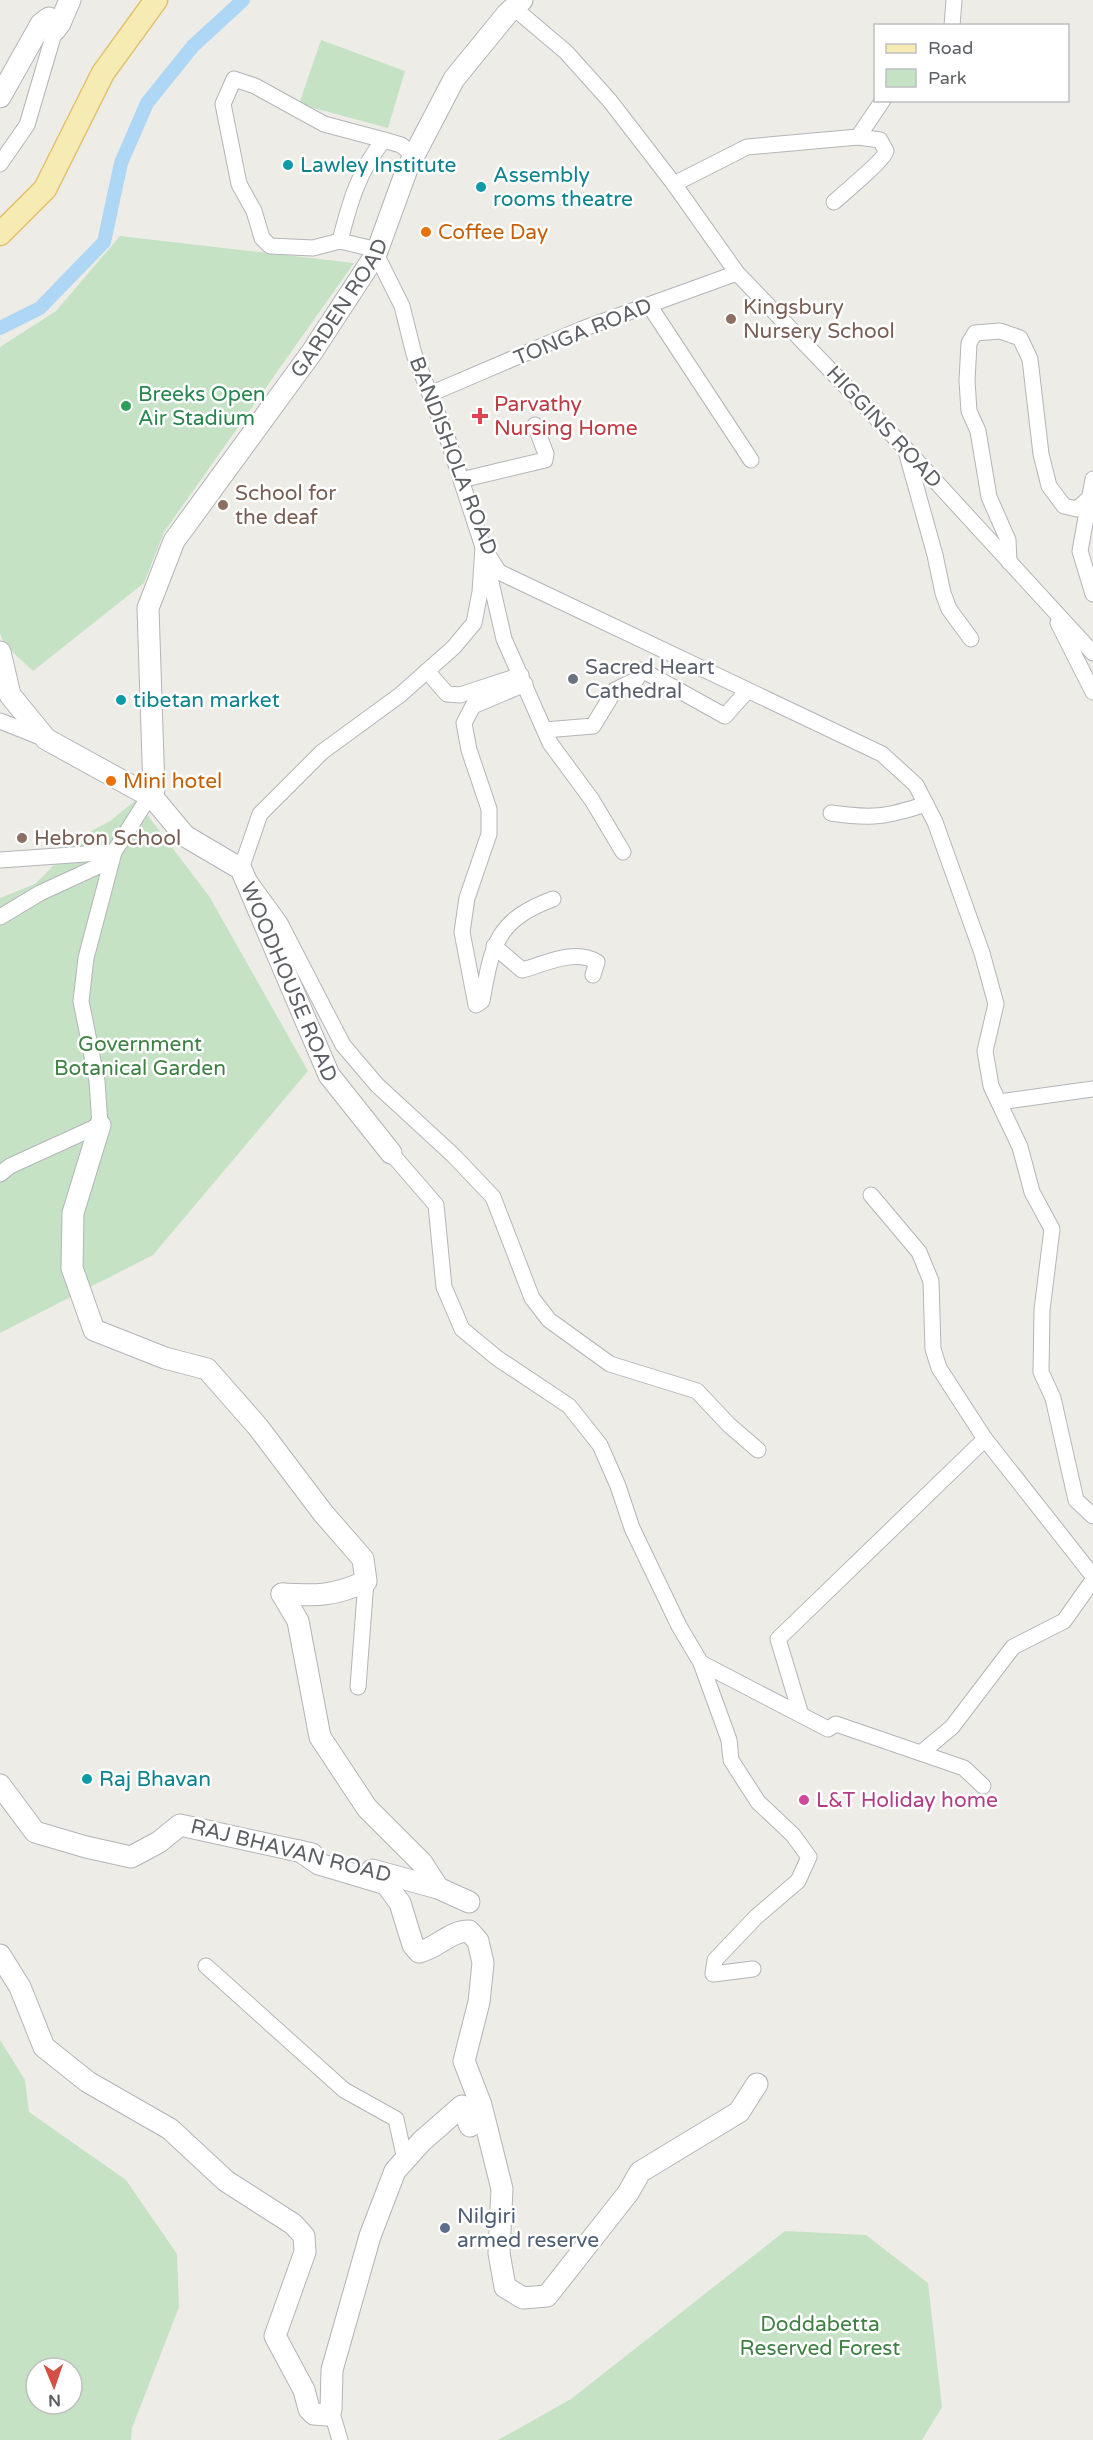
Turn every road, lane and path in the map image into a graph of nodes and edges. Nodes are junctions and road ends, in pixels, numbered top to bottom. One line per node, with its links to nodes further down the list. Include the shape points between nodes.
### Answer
1 (70, 0): 6 (street)
2 (156, 0): 15 (main road, via 103,72 45,189)
3 (954, 0): 5 (street)
4 (518, 4): 11 (street, GARDEN ROAD, via 454,79); 13 (street, HIGGINS ROAD, via 610,101)
5 (952, 24)
6 (58, 26): 7 (street, via 49,18 41,24); 12 (street, via 27,125)
7 (0, 97)
8 (882, 102): 9 (street)
9 (858, 137): 13 (street, via 747,147); 14 (street, via 880,140 885,145 885,156)
10 (384, 140): 11 (street, via 401,145); 16 (street, via 363,171); 16 (street, via 324,124 255,86 234,79 224,104 239,183 254,211 262,238 270,246 313,248)
11 (415, 156): 17 (street, GARDEN ROAD)
12 (0, 164)
13 (674, 184): 18 (street, HIGGINS ROAD)
14 (834, 202)
15 (0, 234)
16 (340, 242): 17 (street)
17 (376, 252): 20 (street, BANDISHOLA ROAD, via 402,306 414,354); 41 (street, GARDEN ROAD, via 312,352 174,542 148,608)
18 (737, 273): 19 (street, TONGA ROAD); 22 (street, HIGGINS ROAD)
19 (649, 305): 20 (street, TONGA ROAD); 23 (street)
20 (430, 394): 25 (street, BANDISHOLA ROAD)
21 (535, 424): 25 (street, via 545,460)
22 (905, 448): 28 (street, HIGGINS ROAD); 31 (street, via 943,593)
23 (751, 460)
24 (1093, 479): 26 (street)
25 (461, 480): 27 (street, BANDISHOLA ROAD)
26 (1088, 500): 28 (street, via 1077,509 1064,506 1049,486 1041,454 1030,359 1020,338 1000,331 975,333 969,343 969,411 978,431 989,497 1008,540); 29 (street, via 1080,551)
27 (483, 547): 34 (street, via 474,623); 35 (street, via 504,639); 36 (street, BANDISHOLA ROAD, via 499,572)
28 (1009, 562): 30 (street, HIGGINS ROAD)
29 (1093, 594)
30 (1050, 607): 33 (street, HIGGINS ROAD); 37 (street)
31 (971, 639)
32 (0, 652): 40 (street, via 10,695)
33 (1093, 653)
34 (427, 671): 35 (street, via 447,694 460,695); 47 (street, via 322,752 260,814)
35 (523, 679): 39 (street); 50 (street, via 473,706 464,723 489,808 489,834 467,898 462,932 476,1005 482,1001)
36 (747, 691): 39 (street, via 725,716 642,670 636,680 615,690 593,726); 42 (street, BANDISHOLA ROAD, via 882,754 916,785)
37 (1093, 692)
38 (0, 722): 40 (street)
39 (545, 730): 45 (street)
40 (46, 739): 41 (street)
41 (149, 796): 44 (street); 47 (street, WOODHOUSE ROAD, via 185,836)
42 (926, 804): 43 (street, via 887,817); 53 (street, BANDISHOLA ROAD, via 982,952 996,1004 985,1051 991,1086)
43 (831, 813)
44 (114, 852): 46 (street); 49 (street, via 103,864 40,893); 54 (street, via 86,958 81,1001 97,1081)
45 (622, 852)
46 (0, 860)
47 (241, 869): 55 (street, WOODHOUSE ROAD, via 329,1075); 59 (street, via 279,923 343,1045 377,1085 493,1197 532,1298 549,1320 610,1364 697,1391)
48 (553, 899): 50 (street, via 520,913)
49 (0, 917)
50 (494, 946): 51 (street, via 522,970 587,955 597,962)
51 (593, 975)
52 (1093, 1089): 53 (street)
53 (999, 1102): 60 (street, BANDISHOLA ROAD, via 1020,1147 1032,1192 1052,1229 1042,1310 1041,1372 1053,1398 1076,1500)
54 (100, 1125): 56 (street); 62 (street, via 73,1213 72,1268 94,1330 165,1358 207,1369 363,1559)
55 (391, 1153): 63 (street, via 436,1205 444,1287 462,1329 496,1358 569,1406 600,1445 632,1528)
56 (0, 1174)
57 (871, 1195): 58 (street, via 920,1252 931,1281 933,1349 939,1368)
58 (985, 1439): 61 (street); 65 (street, via 778,1639)
59 (758, 1450)
60 (1093, 1516)
61 (1093, 1578): 66 (street, via 1064,1621 1013,1647 952,1727)
62 (366, 1581): 64 (street); 70 (street, via 344,1592 316,1596 282,1594 298,1621 320,1737 366,1808 422,1863)
63 (700, 1663): 65 (street); 74 (street, via 729,1740 731,1760 758,1802 793,1835 808,1857 798,1881 715,1960 713,1974)
64 (358, 1687)
65 (801, 1715): 66 (street, via 828,1729 836,1724)
66 (921, 1753): 68 (street, via 964,1768)
67 (0, 1785): 69 (street, RAJ BHAVAN ROAD, via 35,1832 87,1848 132,1857 180,1825)
68 (983, 1786)
69 (300, 1851): 70 (street, RAJ BHAVAN ROAD); 75 (street, via 319,1864 386,1884 400,1904 412,1945 419,1952 456,1931 469,1931 478,1941 483,1963 479,2002 464,2061 481,2105 502,2189 499,2253 505,2287 523,2298 547,2296 640,2172 739,2112)
70 (438, 1888): 71 (street, RAJ BHAVAN ROAD)
71 (469, 1902)
72 (0, 1955): 78 (street, via 20,1987 44,2047 88,2082 170,2129 226,2181 293,2224 304,2236 305,2252 275,2336 304,2390 309,2409 321,2416)
73 (206, 1966): 77 (street, via 344,2090 396,2119)
74 (753, 1969)
75 (757, 2084)
76 (470, 2126): 77 (street, via 462,2106)
77 (405, 2160): 78 (street, via 395,2171 370,2235 332,2370)
78 (331, 2410): 79 (street)
79 (340, 2440)

